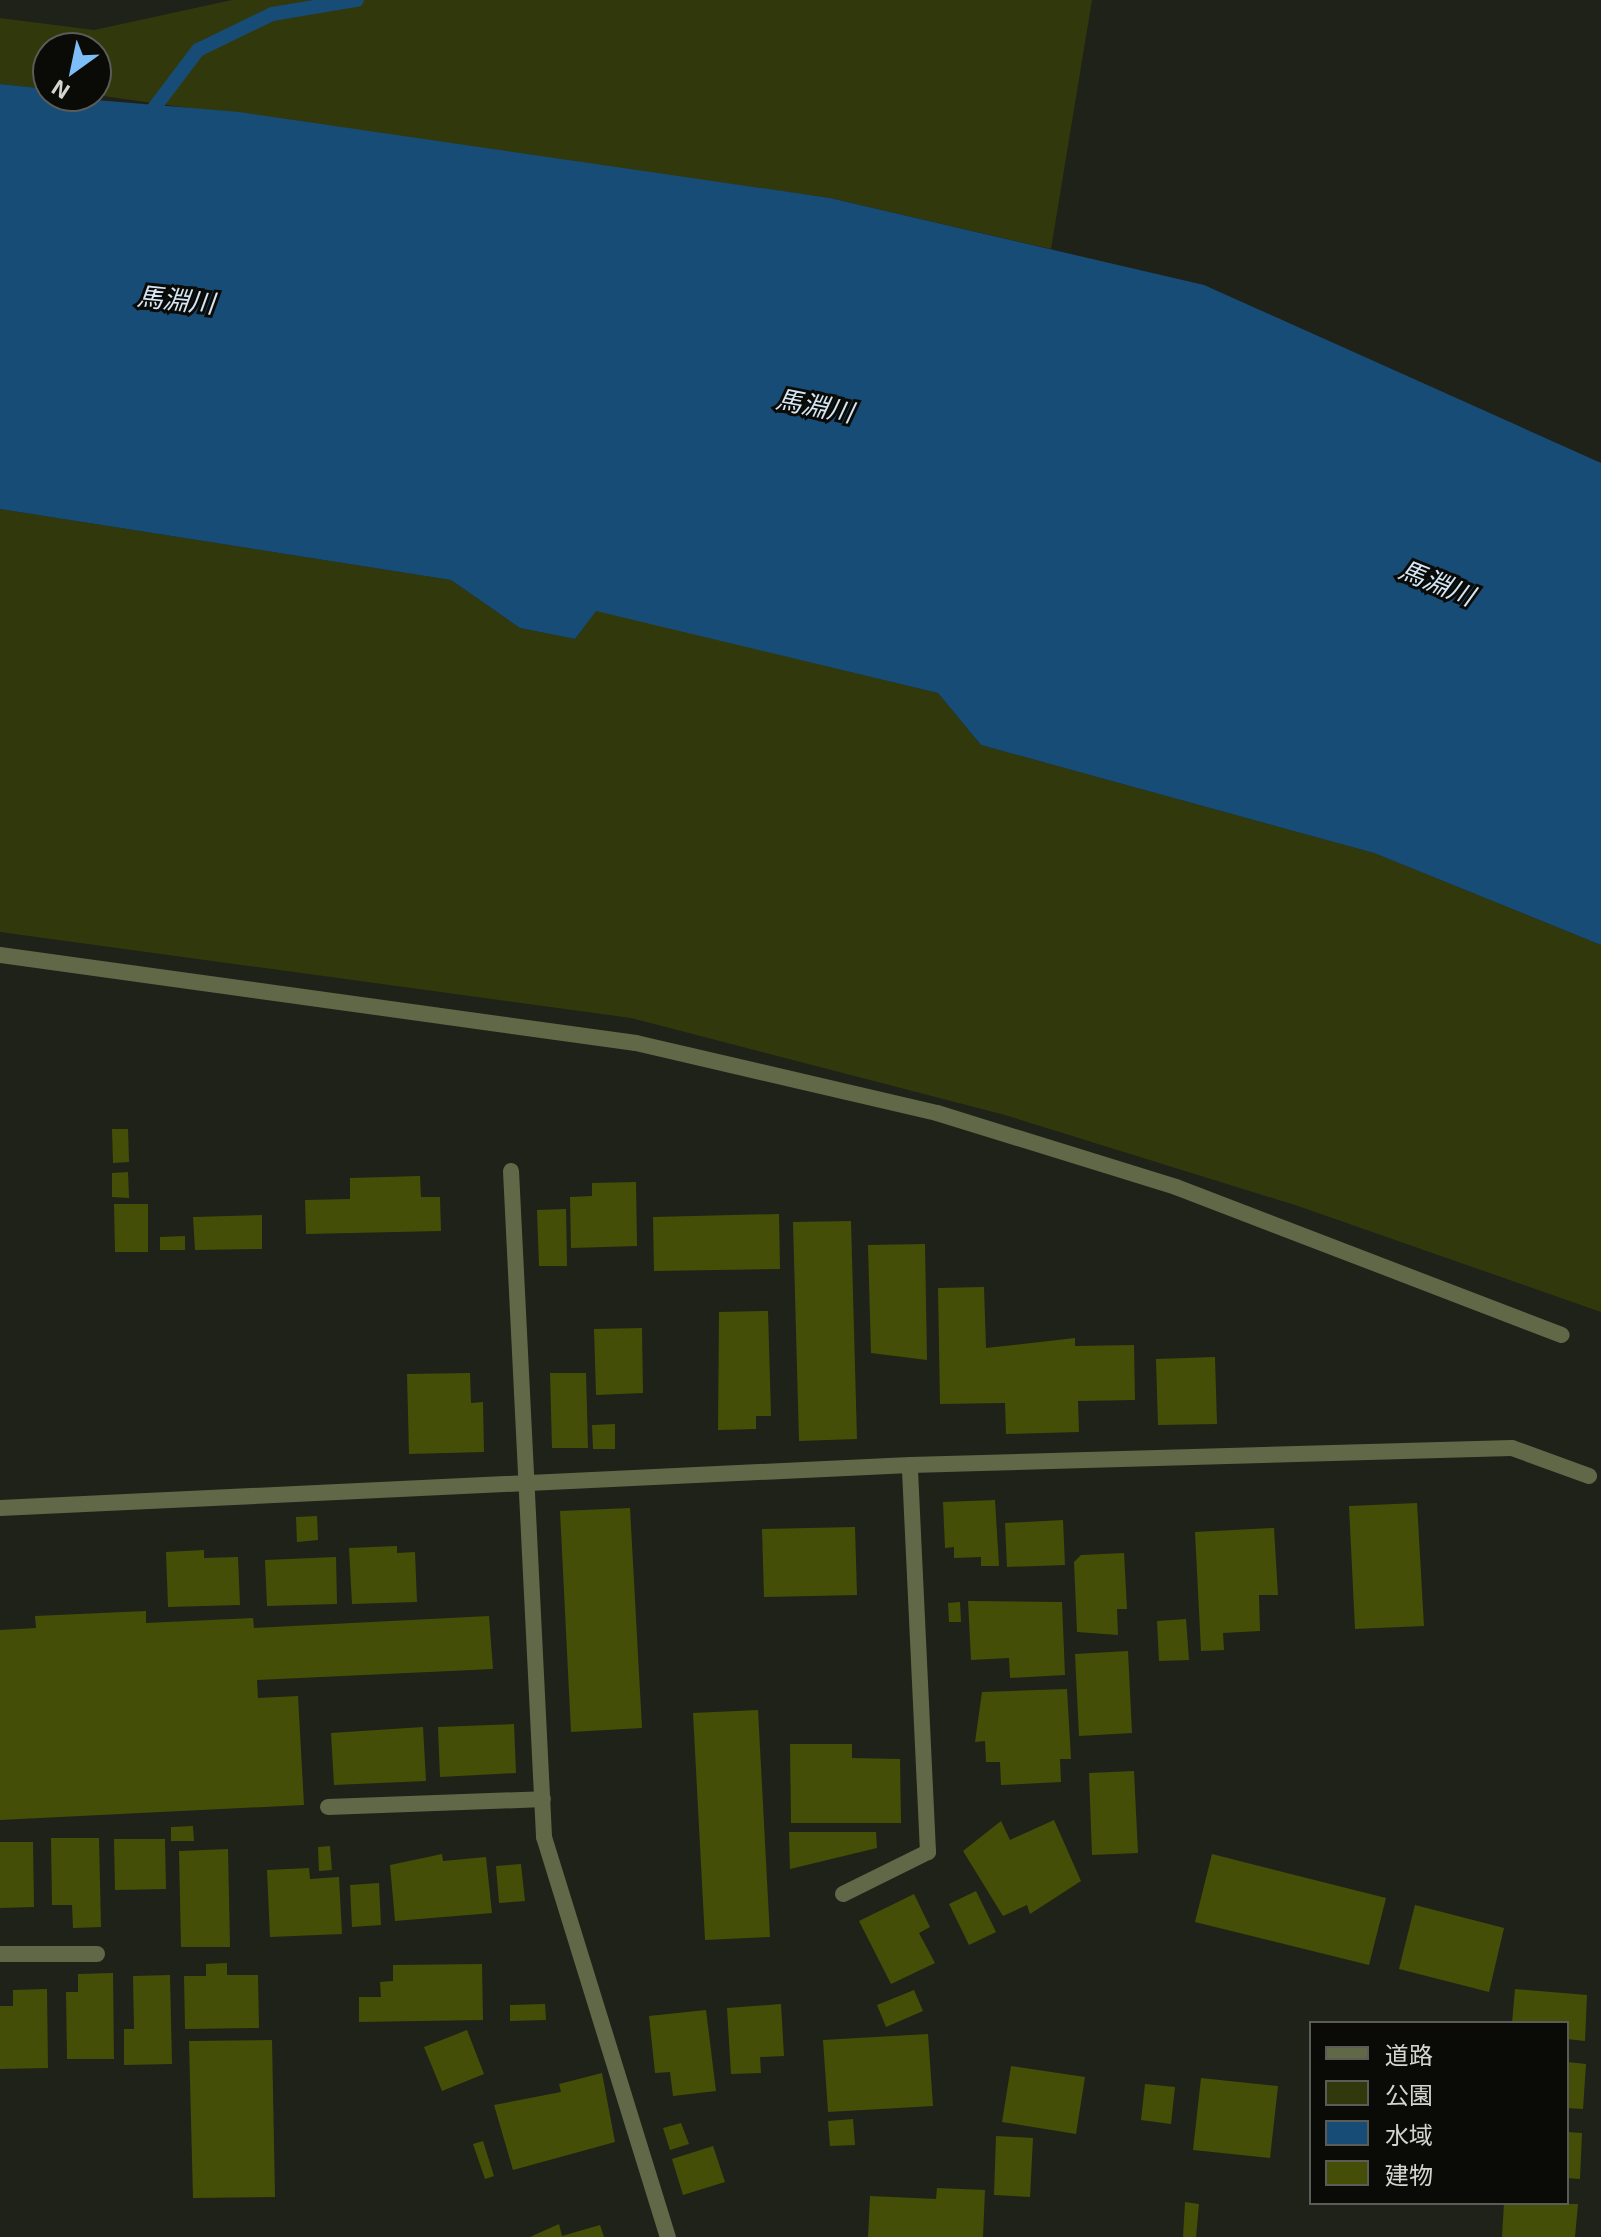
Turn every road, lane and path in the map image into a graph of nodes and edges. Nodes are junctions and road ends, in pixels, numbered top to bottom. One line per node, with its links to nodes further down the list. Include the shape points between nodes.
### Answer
1 (0, 955): 3 (street, via 636,1043 937,1113 1176,1187)
2 (511, 1171): 6 (street)
3 (1562, 1335)
4 (910, 1465): 5 (street, via 1512,1448); 6 (street); 10 (street, via 928,1852)
5 (1589, 1476)
6 (525, 1483): 7 (street); 8 (street)
7 (0, 1508)
8 (543, 1799): 9 (street); 13 (street, via 544,1837)
9 (328, 1807)
10 (843, 1894)
11 (0, 1954): 12 (street)
12 (97, 1954)
13 (668, 2237)

